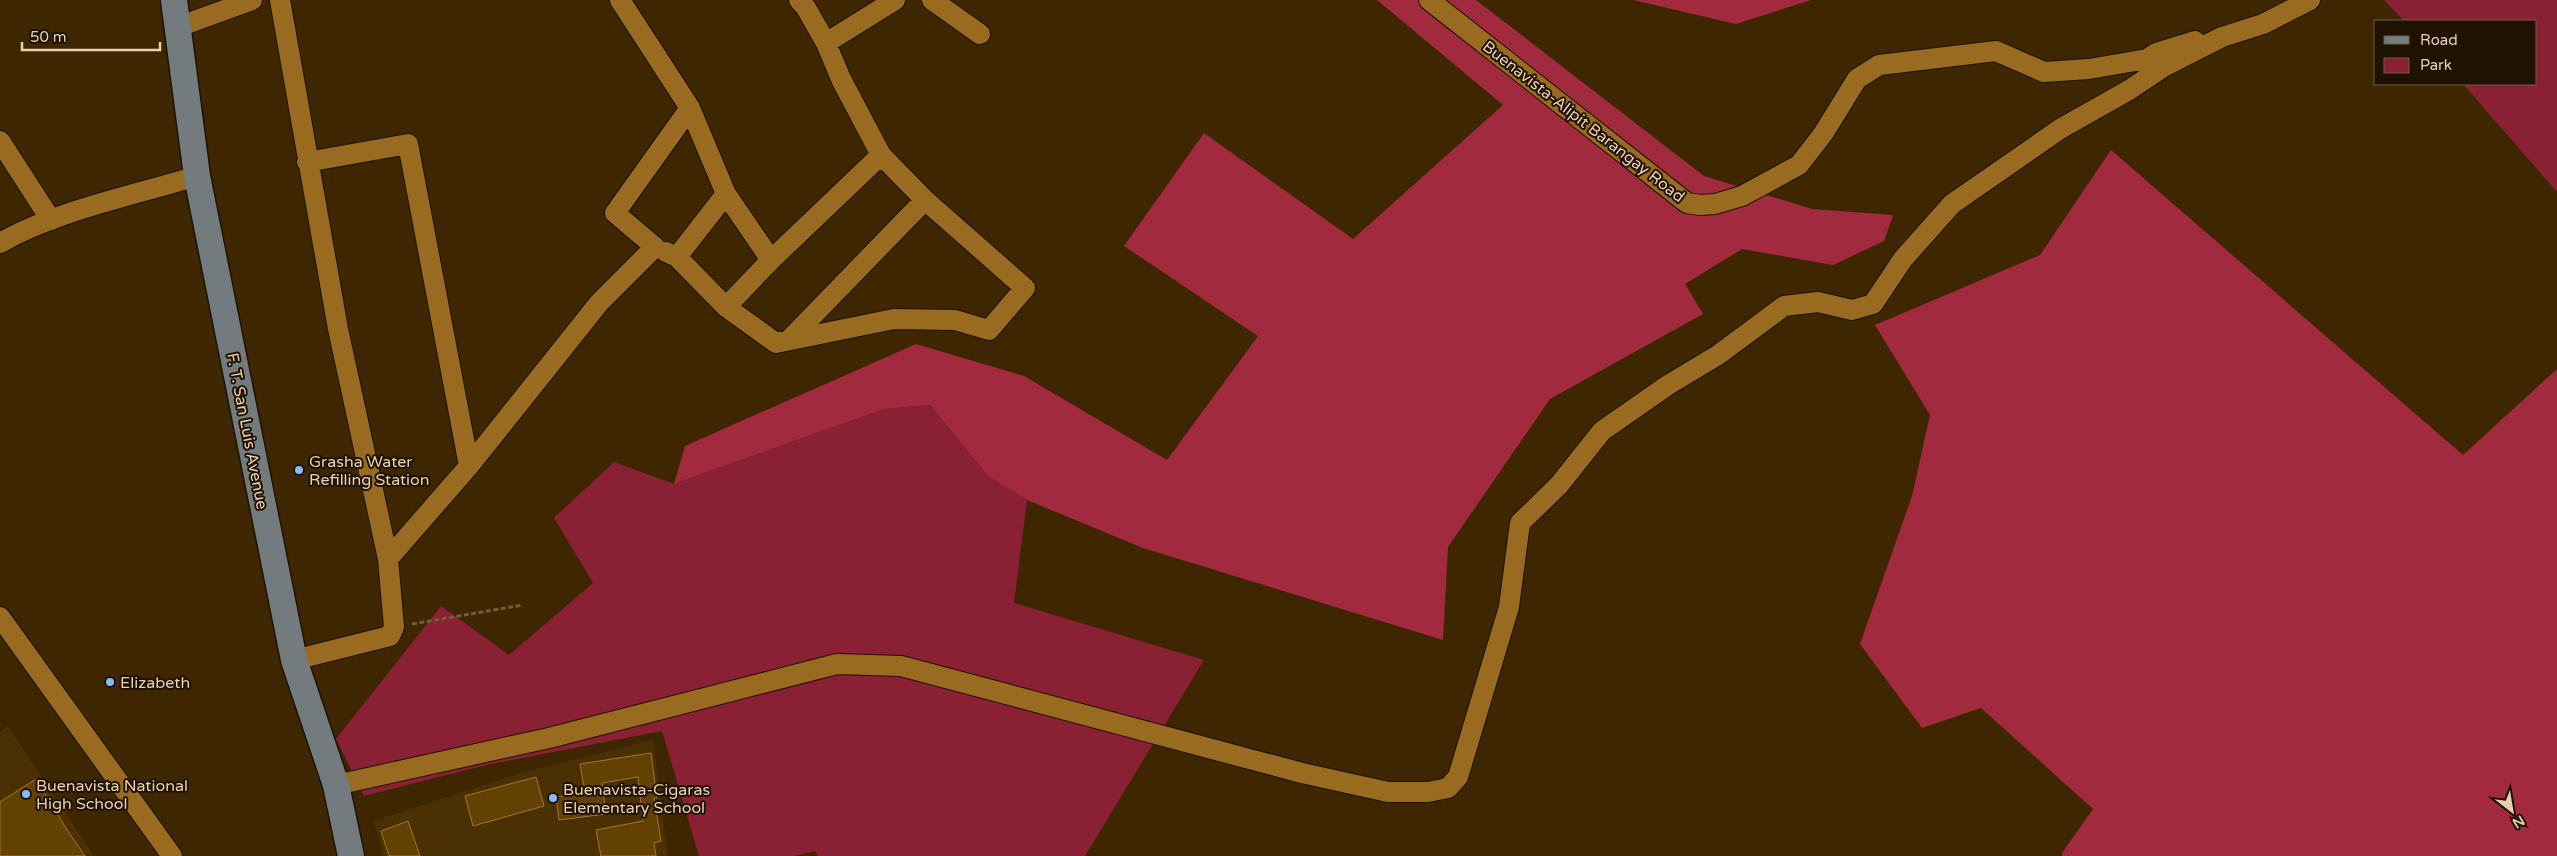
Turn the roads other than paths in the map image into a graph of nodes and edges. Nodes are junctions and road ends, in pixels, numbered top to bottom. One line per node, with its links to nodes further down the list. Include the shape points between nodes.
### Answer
1 (174, 0): 10 (main road, F. T. San Luis Avenue)
2 (252, 0): 10 (street)
3 (280, 0): 17 (street)
4 (620, 0): 14 (street)
5 (895, 0): 13 (street)
6 (932, 0): 11 (street)
7 (1429, 0): 12 (street, Buenavista-Alipit Barangay Road, via 1687,203 1700,205 1742,196 1799,165 1823,134 1857,79 1879,65 1996,51 2044,72 2089,69 2147,59 2179,45 2207,37)
8 (2310, 0): 12 (street, via 2263,24)
9 (806, 2): 13 (street)
10 (178, 28): 18 (main road, F. T. San Luis Avenue)
11 (980, 34)
12 (2222, 37): 32 (street, via 2165,66 2060,129 1952,204 1903,259 1873,304 1852,310 1818,302 1784,306 1718,355 1602,431 1559,485 1520,523 1509,607 1458,777 1448,788 1428,792 1388,792 1293,771 910,668 837,664 549,738)
13 (826, 43): 16 (street, via 841,79)
14 (690, 108): 19 (street); 23 (street, via 615,214)
15 (0, 142): 21 (street)
16 (881, 154): 20 (street); 25 (street)
17 (307, 162): 28 (street, via 408,144); 29 (street, via 338,329)
18 (197, 176): 21 (street); 31 (main road, F. T. San Luis Avenue)
19 (726, 194): 24 (street); 25 (street)
20 (925, 200): 27 (street); 27 (street, via 1025,288 989,330 955,320 894,319)
21 (51, 220): 22 (street, via 24,229)
22 (0, 243)
23 (655, 247): 24 (street); 28 (street, via 598,303)
24 (677, 257): 26 (street)
25 (771, 260): 26 (street)
26 (726, 307): 27 (street, via 776,343)
27 (789, 340)
28 (469, 466): 29 (street)
29 (388, 559): 31 (street, via 394,627 390,636)
30 (0, 617): 33 (street)
31 (294, 660): 32 (main road, F. T. San Luis Avenue)
32 (336, 785): 34 (main road, F. T. San Luis Avenue)
33 (172, 856)
34 (351, 856)

